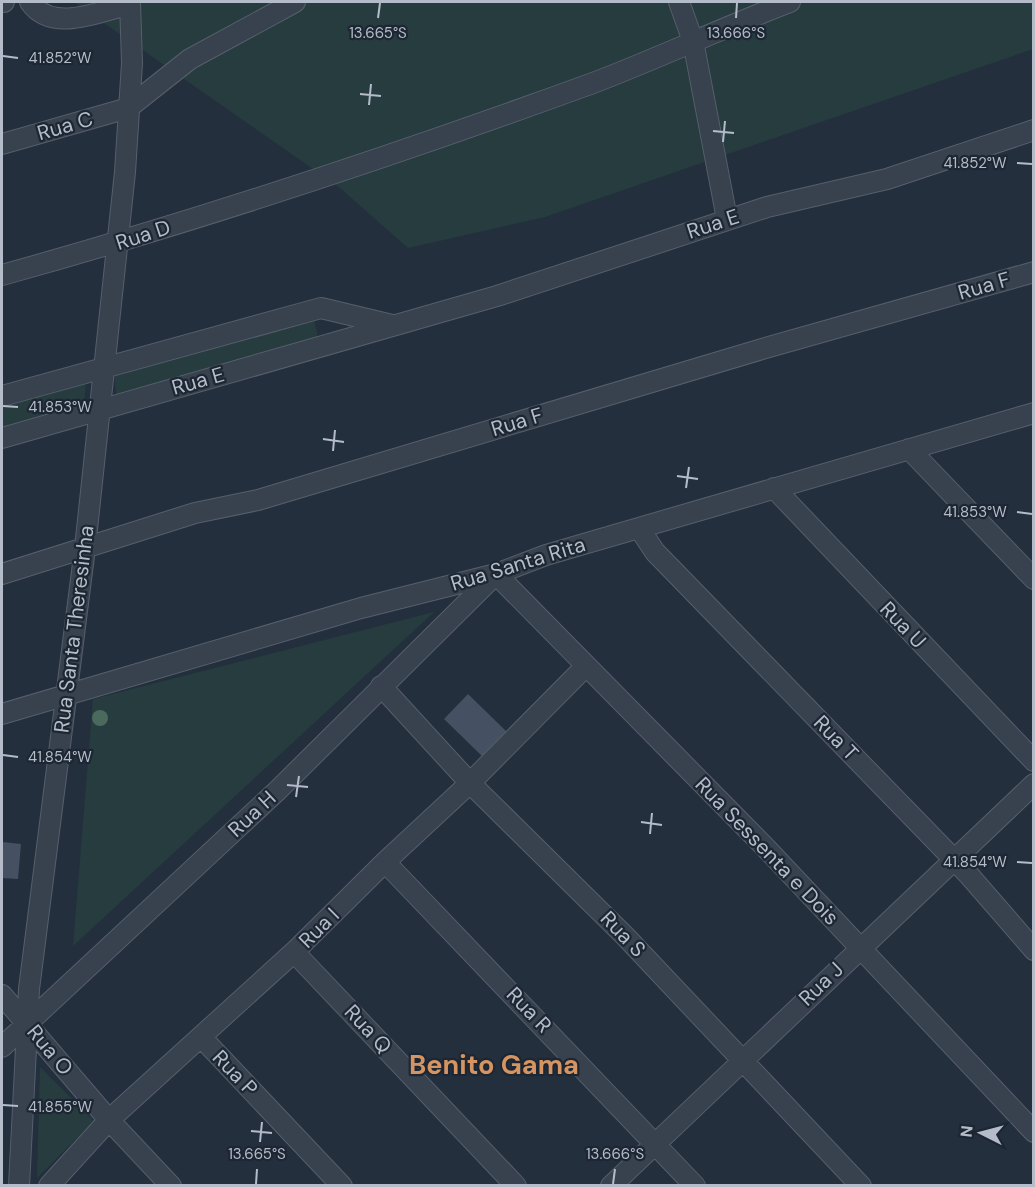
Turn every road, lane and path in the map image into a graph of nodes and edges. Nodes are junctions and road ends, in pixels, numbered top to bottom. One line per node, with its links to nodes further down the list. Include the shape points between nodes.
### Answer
1 (30, 2): 5 (street, via 46,14 68,20)
2 (295, 2): 7 (street, via 190,59)
3 (679, 2): 6 (street)
4 (790, 2): 6 (street, Rua D)
5 (130, 3): 7 (street, Rua Santa Theresinha, via 132,63)
6 (693, 41): 10 (street); 11 (street, Rua D, via 595,82)
7 (128, 108): 9 (street, Rua C); 11 (street, Rua Santa Theresinha)
8 (1034, 130): 10 (street, Rua E, via 886,179)
9 (2, 144)
10 (727, 219): 14 (street, Rua E, via 541,282)
11 (116, 244): 13 (street, Rua D); 15 (street, Rua Santa Theresinha)
12 (1034, 272): 23 (street, Rua F)
13 (2, 275)
14 (394, 326): 15 (street, Rua E, via 321,308); 17 (street, Rua E)
15 (104, 366): 16 (street, Rua E); 17 (street, Rua Santa Theresinha)
16 (2, 396)
17 (100, 408): 19 (street, Rua E); 23 (street, Rua Santa Theresinha)
18 (1034, 413): 20 (street, Rua Santa Rita)
19 (2, 438)
20 (909, 449): 21 (street, Rua Santa Rita); 26 (street)
21 (774, 488): 22 (street, Rua Santa Rita); 31 (street, Rua U)
22 (639, 528): 24 (street, Rua Santa Rita); 34 (street, Rua T, via 655,552)
23 (85, 548): 25 (street, Rua F); 29 (street, Rua Santa Theresinha)
24 (496, 573): 27 (street, Rua Sessenta e Dois); 28 (street, Rua H); 29 (street, Rua Santa Rita, via 361,608)
25 (2, 574)
26 (1034, 579)
27 (586, 666): 32 (street, Rua I); 36 (street, Rua Sessenta e Dois, via 765,846)
28 (381, 686): 32 (street, Rua S); 40 (street, Rua H, via 278,790)
29 (66, 696): 30 (street, Rua Santa Rita); 40 (street, Rua Santa Theresinha)
30 (2, 714)
31 (1034, 761)
32 (471, 783): 35 (street, Rua I); 43 (street, Rua S, via 625,936)
33 (1034, 784): 34 (street, Rua J)
34 (953, 859): 36 (street, Rua J); 37 (street, Rua T)
35 (385, 862): 38 (street, Rua I); 46 (street, Rua R)
36 (859, 948): 43 (street, Rua J); 45 (street, Rua Sessenta e Dois)
37 (1034, 950)
38 (294, 952): 41 (street, Rua I); 51 (street, Rua Q)
39 (2, 995): 40 (street, Rua O)
40 (27, 1022): 42 (street, Rua H); 44 (street, Rua O); 47 (street, Rua Santa Theresinha)
41 (202, 1038): 44 (street, Rua I); 50 (street, Rua P)
42 (2, 1047)
43 (742, 1060): 46 (street, Rua J); 54 (street, Rua S)
44 (109, 1120): 48 (street, Rua I); 49 (street, Rua O)
45 (1034, 1132)
46 (655, 1143): 52 (street, Rua J); 53 (street, Rua R)
47 (19, 1185)
48 (49, 1185)
49 (171, 1185)
50 (342, 1185)
51 (516, 1185)
52 (611, 1185)
53 (696, 1185)
54 (861, 1185)

